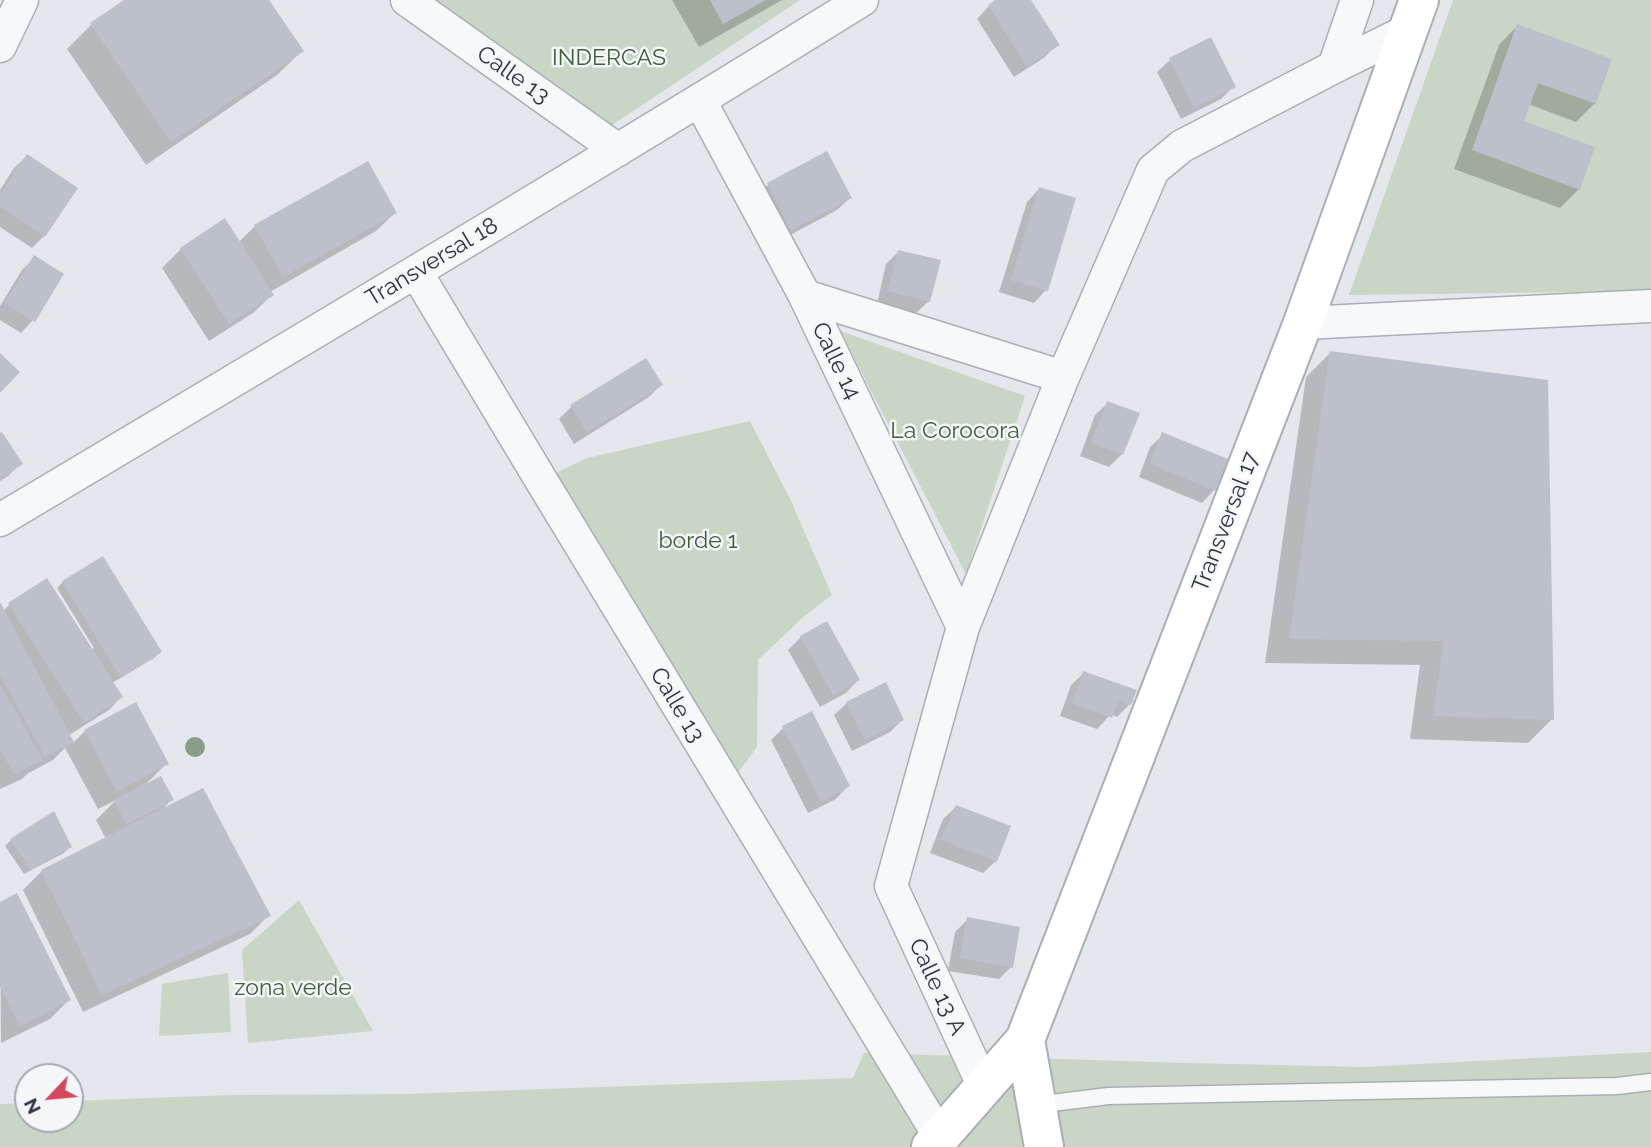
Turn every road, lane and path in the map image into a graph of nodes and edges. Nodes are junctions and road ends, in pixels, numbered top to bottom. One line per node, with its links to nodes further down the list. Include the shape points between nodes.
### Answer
1 (22, 0): 6 (street)
2 (407, 0): 9 (street, Calle 13)
3 (862, 0): 8 (street, Transversal 18)
4 (1357, 0): 7 (street)
5 (1414, 15): 7 (street); 13 (street, Transversal 17)
6 (0, 46)
7 (1334, 67): 14 (street, via 1182,146 1153,170)
8 (700, 101): 9 (street, Transversal 18); 11 (street, Calle 14)
9 (618, 150): 10 (street, Transversal 18)
10 (416, 272): 15 (street, Transversal 18); 21 (street, Calle 13)
11 (805, 296): 14 (street); 16 (street, Calle 14)
12 (1651, 306): 13 (street)
13 (1303, 323): 17 (street, Transversal 17)
14 (1063, 377): 16 (street)
15 (0, 520)
16 (963, 627): 19 (street, Calle 13 A, via 891,886)
17 (1025, 1040): 19 (street); 20 (street)
18 (1651, 1082): 20 (lane, via 1108,1096)
19 (984, 1087): 21 (street)
20 (1036, 1105): 22 (street)
21 (935, 1142)
22 (1044, 1147)

